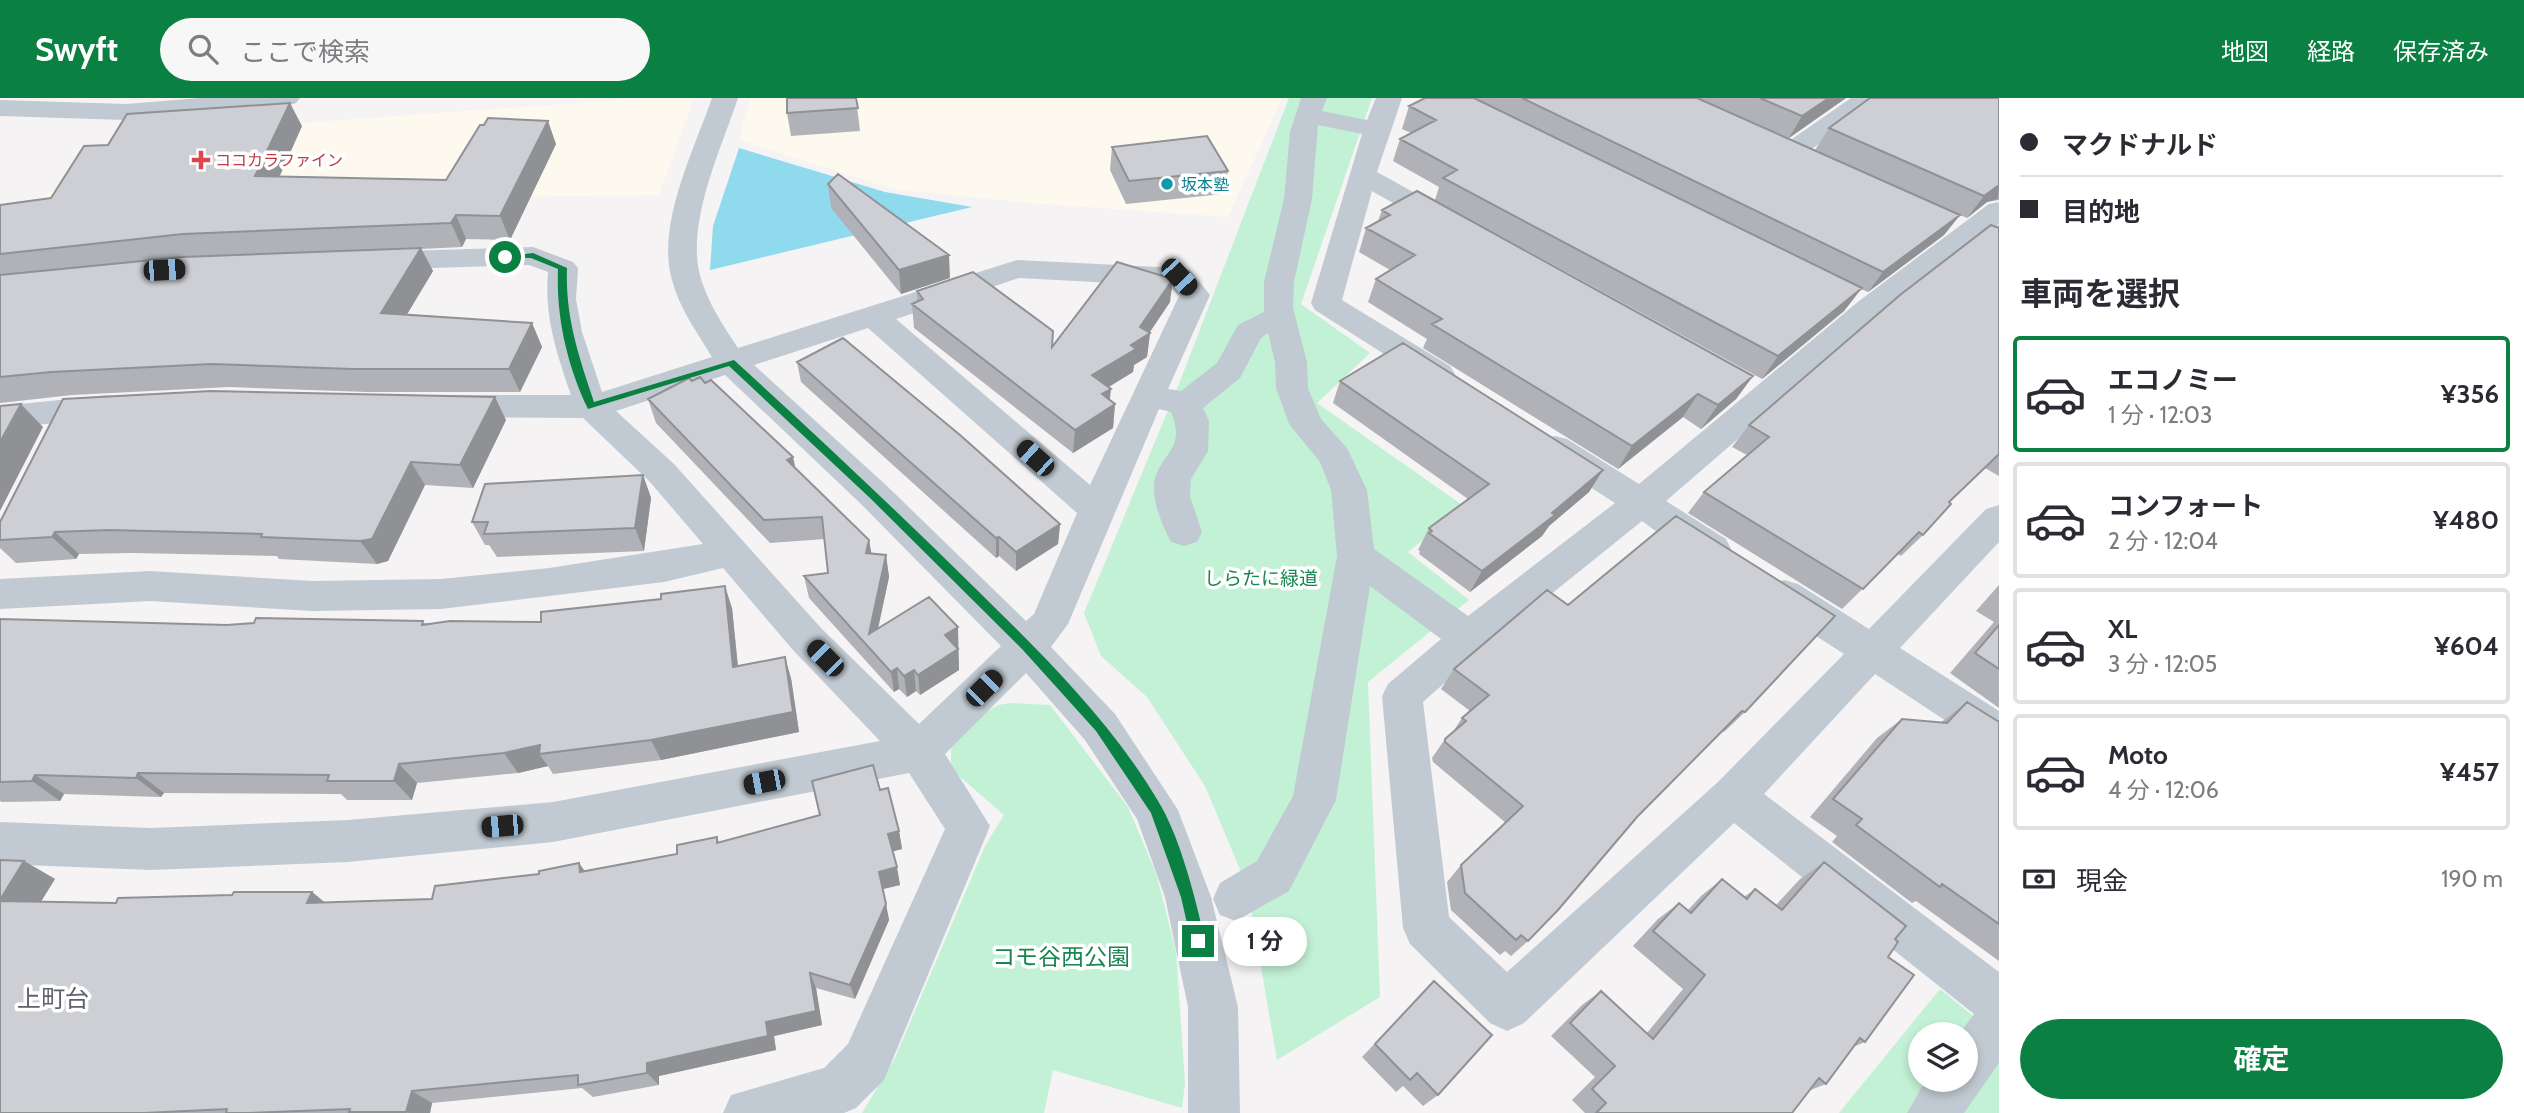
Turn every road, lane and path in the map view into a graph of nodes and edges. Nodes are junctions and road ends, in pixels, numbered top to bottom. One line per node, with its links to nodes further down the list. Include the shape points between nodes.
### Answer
1 (287, 98): 6 (street, via 127,112)
2 (725, 98): 18 (street, via 688,208 682,243 690,290)
3 (1390, 98): 7 (street)
4 (1867, 98): 8 (street)
5 (1311, 107): 7 (street); 14 (street, via 1303,132 1298,199)
6 (0, 108)
7 (1376, 129): 9 (street)
8 (1791, 152)
9 (1363, 175): 12 (street); 15 (street)
10 (1999, 210): 11 (street)
11 (1972, 234): 29 (street, via 1858,302 1751,390)
12 (1472, 236)
13 (340, 262): 24 (street, via 533,256 563,268 566,332)
14 (1284, 266): 15 (street); 17 (street)
15 (1334, 276): 19 (street, via 1326,303)
16 (875, 317): 18 (street); 20 (street, via 1017,269 1179,277 1195,295); 30 (street)
17 (1281, 317): 21 (street, via 1249,332 1229,370); 34 (street, via 1292,388 1306,424 1335,457 1349,490)
18 (731, 362): 24 (street); 37 (street)
19 (1466, 391)
20 (1148, 396): 21 (street); 30 (street)
21 (1184, 403): 32 (street, via 1192,421 1191,451 1173,478 1172,496)
22 (139, 404): 25 (street)
23 (420, 406): 24 (street)
24 (591, 407): 33 (street, via 662,473)
25 (72, 408): 26 (street); 28 (street)
26 (0, 418)
27 (1524, 428): 29 (street)
28 (54, 445)
29 (1641, 502): 36 (street); 38 (street)
30 (1096, 510): 37 (street, via 1049,624)
31 (1997, 523): 38 (street)
32 (1184, 532)
33 (732, 551): 35 (street, via 639,570 442,594 312,596 150,586); 40 (street, via 807,639)
34 (1356, 556): 36 (street); 43 (street, via 1314,800 1273,876)
35 (0, 594)
36 (1469, 638): 41 (street, via 1402,696 1427,928 1507,1006)
37 (1026, 646): 40 (street); 48 (street, via 1100,727 1156,810 1188,897 1213,1007)
38 (1870, 650): 39 (street); 41 (street)
39 (1999, 733)
40 (919, 752): 42 (street, via 553,822 348,841 151,849); 47 (street, via 968,826 866,1062 838,1090)
41 (1733, 796): 44 (street)
42 (0, 844)
43 (1236, 899)
44 (1999, 1003)
45 (1999, 1021): 46 (street)
46 (1954, 1094)
47 (749, 1113)
48 (1214, 1113)

